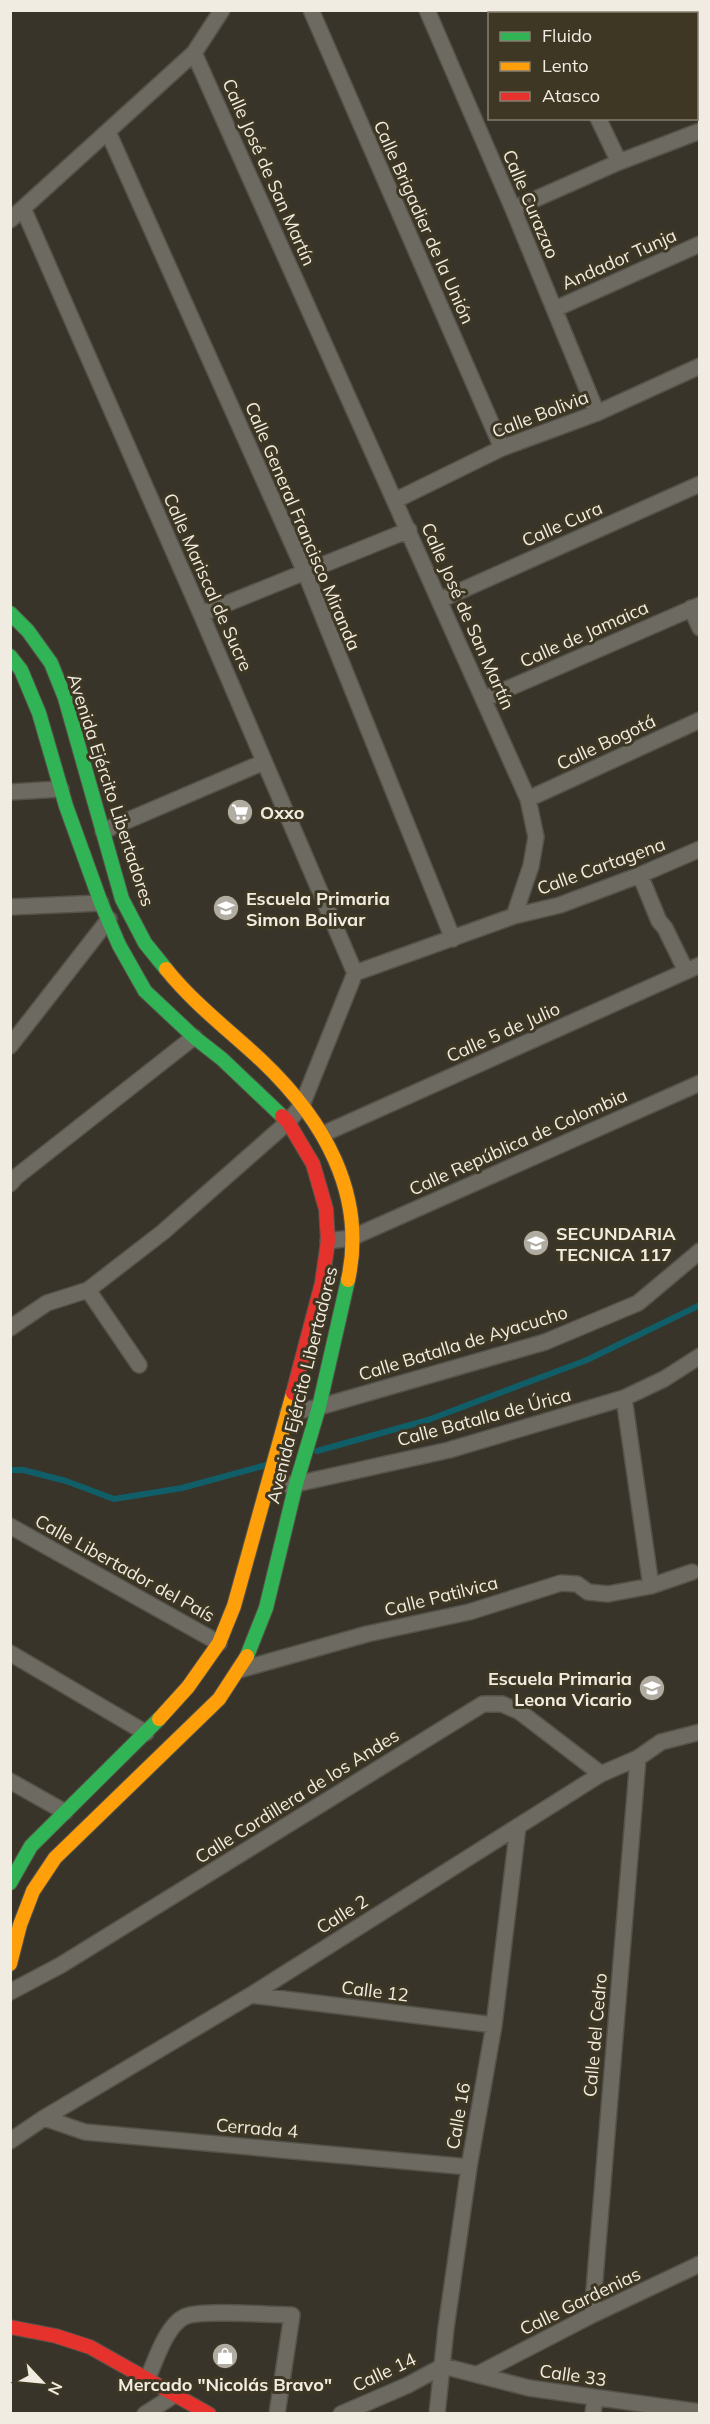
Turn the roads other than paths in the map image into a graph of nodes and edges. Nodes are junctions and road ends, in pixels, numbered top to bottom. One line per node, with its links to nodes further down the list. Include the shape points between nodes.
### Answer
1 (222, 10): 4 (street)
2 (311, 10): 16 (street, Calle Brigadier de la Unión)
3 (427, 10): 10 (street, Calle Curazao)
4 (194, 53): 7 (street); 18 (street, Calle José de San Martín)
5 (599, 120): 8 (street)
6 (699, 131): 8 (street)
7 (108, 132): 9 (street); 20 (street, Calle General Francisco Miranda)
8 (619, 162): 10 (street)
9 (22, 208): 11 (street); 24 (street, Calle Mariscal de Sucre)
10 (513, 209): 13 (street, Calle Curazao)
11 (10, 220)
12 (699, 244): 13 (street, Andador Tunja)
13 (555, 309): 15 (street, Calle Curazao)
14 (699, 366): 15 (street, Calle Bolivia)
15 (597, 413): 16 (street, Calle Bolivia)
16 (502, 448): 18 (street, Calle Bolivia)
17 (699, 484): 21 (street, Calle Cura)
18 (396, 500): 19 (street, Calle José de San Martín)
19 (409, 530): 20 (street); 21 (street, Calle José de San Martín)
20 (305, 572): 24 (street); 40 (street, Calle General Francisco Miranda)
21 (440, 600): 27 (street, Calle José de San Martín)
22 (695, 606): 25 (street); 27 (street, Calle de Jamaica)
23 (10, 613): 33 (main road, Avenida Ejército Libertadores, via 51,663 65,698)
24 (201, 614): 29 (street, Calle Mariscal de Sucre)
25 (699, 628)
26 (10, 656): 30 (main road, Avenida Ejército Libertadores, via 21,670 39,713)
27 (484, 699): 32 (street, Calle José de San Martín)
28 (699, 720): 32 (street, Calle Bogotá)
29 (264, 762): 33 (street); 42 (street, Calle Mariscal de Sucre)
30 (61, 789): 31 (street); 36 (main road, Avenida Ejército Libertadores)
31 (10, 792)
32 (528, 799): 38 (street, Calle José de San Martín, via 536,837 531,867)
33 (103, 831): 47 (main road, Avenida Ejército Libertadores, via 122,898 145,943 173,978 264,1062)
34 (699, 849): 35 (street, Calle Cartagena)
35 (640, 875): 38 (street, Calle Cartagena); 41 (street, via 659,921)
36 (101, 903): 37 (street); 39 (main road, Avenida Ejército Libertadores)
37 (10, 907)
38 (514, 916): 40 (street)
39 (109, 919): 43 (street); 44 (main road, Avenida Ejército Libertadores, via 145,991)
40 (453, 939): 42 (street)
41 (693, 968): 49 (street, Calle 5 de Julio)
42 (355, 973): 47 (street)
43 (16, 1026): 45 (street)
44 (194, 1037): 48 (main road, Avenida Ejército Libertadores); 50 (street)
45 (10, 1046)
46 (699, 1083): 51 (street, Calle República de Colombia)
47 (302, 1105): 48 (street); 49 (main road, Avenida Ejército Libertadores)
48 (288, 1122): 52 (main road, Avenida Ejército Libertadores, via 313,1164 326,1209); 54 (street, via 163,1232)
49 (323, 1134): 51 (main road, Avenida Ejército Libertadores, via 340,1170 352,1210)
50 (10, 1184)
51 (351, 1238): 52 (street, Calle República de Colombia); 59 (main road, Avenida Ejército Libertadores, via 351,1266)
52 (328, 1241): 60 (main road, Avenida Ejército Libertadores, via 322,1283)
53 (699, 1251): 59 (street, Calle Batalla de Ayacucho, via 639,1303 545,1342)
54 (88, 1290): 55 (street, via 47,1303); 57 (street)
55 (10, 1328)
56 (699, 1356): 58 (street, Calle Batalla de Úrica)
57 (139, 1365)
58 (624, 1398): 61 (street, Calle Batalla de Úrica, via 449,1450); 65 (street)
59 (319, 1407): 60 (street, Calle Batalla de Ayacucho); 61 (main road, Avenida Ejército Libertadores)
60 (288, 1413): 62 (main road, Avenida Ejército Libertadores)
61 (296, 1484): 62 (street, Calle Batalla de Úrica); 68 (main road, Avenida Ejército Libertadores, via 266,1608)
62 (269, 1485): 66 (main road, Avenida Ejército Libertadores, via 234,1606)
63 (10, 1526): 66 (street, Calle Libertador del País)
64 (692, 1572): 65 (street, Calle Patilvica)
65 (651, 1587): 68 (street, Calle Patilvica, via 608,1594 561,1583 469,1612 367,1634)
66 (219, 1643): 70 (main road, Avenida Ejército Libertadores, via 188,1687)
67 (10, 1653): 70 (street)
68 (239, 1670): 77 (main road, Avenida Ejército Libertadores, via 219,1699 56,1858 33,1891)
69 (699, 1732): 71 (street, Calle 2, via 661,1742)
70 (146, 1733): 74 (main road, Avenida Ejército Libertadores)
71 (638, 1758): 72 (street, Calle 2); 85 (street, Calle del Cedro)
72 (601, 1774): 75 (street, Calle 2); 78 (street, Calle Cordillera de los Andes, via 520,1712 502,1704 483,1704 61,1965)
73 (10, 1781): 74 (street)
74 (65, 1812): 76 (main road, Avenida Ejército Libertadores, via 31,1846)
75 (518, 1826): 79 (street, Calle 2); 80 (street, Calle 16)
76 (10, 1883)
77 (10, 1964)
78 (10, 1992)
79 (251, 1995): 80 (street, Calle 12); 81 (street, Calle 2)
80 (494, 2025): 83 (street, Calle 16)
81 (44, 2118): 82 (street, Calle 2); 83 (street, Cerrada 4, via 85,2132)
82 (10, 2141)
83 (469, 2167): 87 (street, Calle 16)
84 (699, 2264): 85 (street, Calle Gardenias)
85 (592, 2315): 88 (street, Calle Gardenias)
86 (10, 2327): 89 (main road, via 44,2332 98,2351)
87 (443, 2366): 88 (street, Calle 33); 96 (street, Calle 14); 97 (street, Calle 16)
88 (478, 2374): 91 (street, Calle 33, via 529,2388)
89 (147, 2380): 90 (main road); 95 (street, via 166,2335 184,2317 208,2313 292,2315)
90 (173, 2396): 93 (street); 94 (main road)
91 (595, 2398): 92 (street, Calle 33); 98 (street)
92 (699, 2412)
93 (145, 2414)
94 (208, 2414)
95 (277, 2414)
96 (341, 2414)
97 (437, 2414)
98 (593, 2414)

